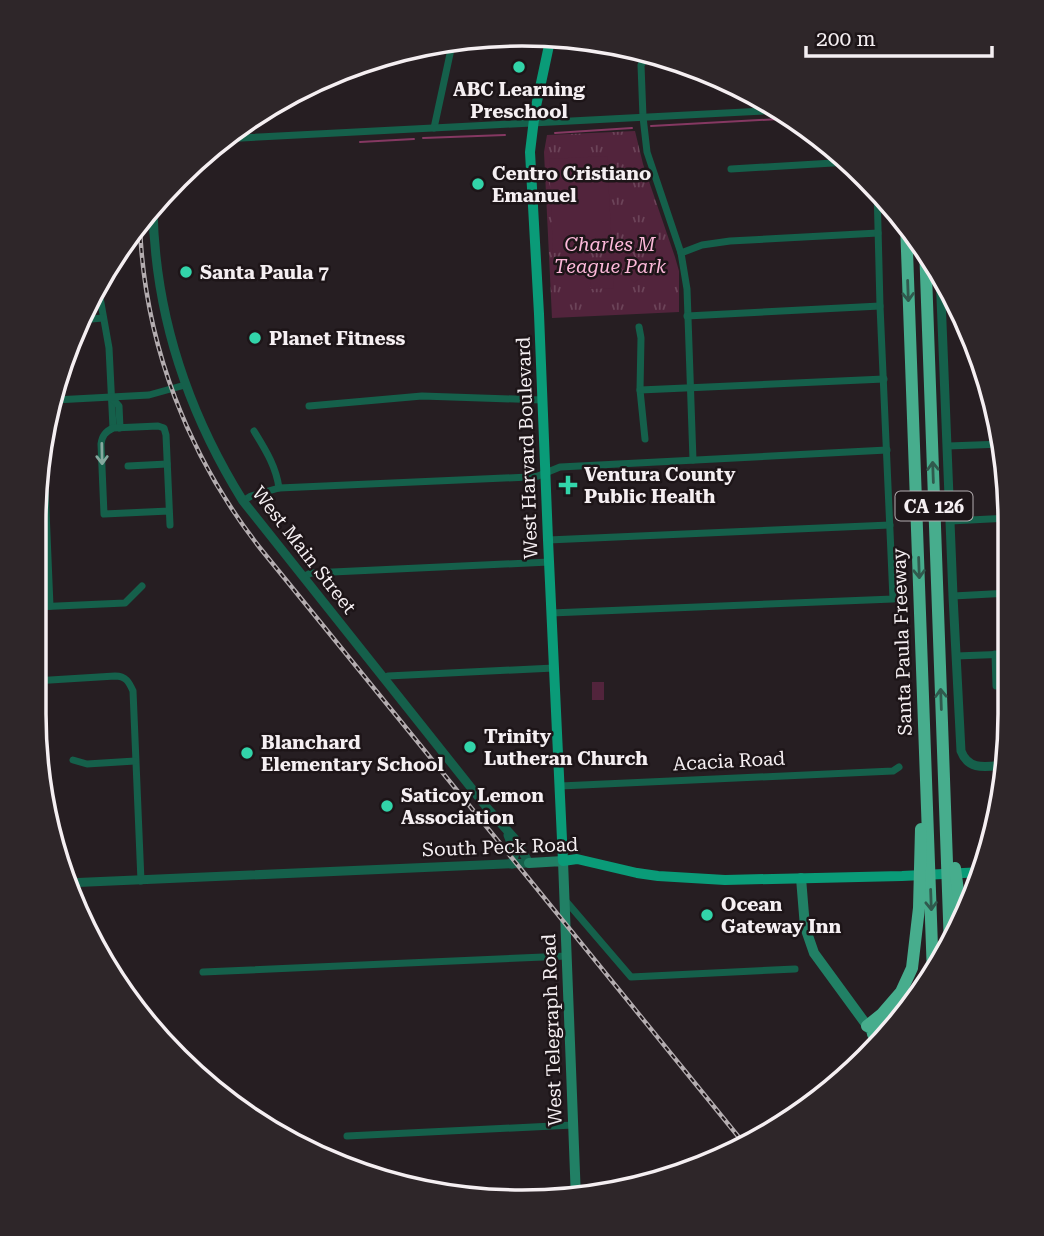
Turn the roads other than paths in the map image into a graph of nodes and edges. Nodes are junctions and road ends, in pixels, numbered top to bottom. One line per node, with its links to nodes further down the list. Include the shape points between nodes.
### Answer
1 (549, 47): 6 (main road, West Harvard Boulevard)
2 (451, 52): 7 (street)
3 (643, 62): 5 (street)
4 (763, 111): 5 (street)
5 (643, 117): 6 (street); 15 (street, via 647,152)
6 (533, 124): 7 (street); 30 (main road, West Harvard Boulevard, via 531,190)
7 (434, 128): 8 (street)
8 (240, 138)
9 (835, 163): 10 (street)
10 (731, 169)
11 (877, 205): 13 (street)
12 (154, 220): 25 (street, West Main Street, via 169,333)
13 (878, 233): 15 (street, via 712,243); 19 (street)
14 (907, 241): 65 (highway, Santa Paula Freeway / CA 126, one-way to 65)
15 (681, 253): 20 (street)
16 (926, 269): 70 (highway, Santa Paula Freeway / CA 126, one-way to 16)
17 (941, 296): 36 (street)
18 (100, 301): 21 (street)
19 (880, 306): 20 (street); 24 (street)
20 (687, 316): 26 (street)
21 (103, 318): 22 (street); 28 (street)
22 (91, 319)
23 (639, 327): 27 (street)
24 (884, 379): 26 (street); 37 (street)
25 (186, 386): 28 (street, via 149,396); 43 (street, West Main Street, via 205,435)
26 (690, 388): 27 (street); 38 (street)
27 (640, 390): 34 (street)
28 (111, 397): 29 (street); 32 (street, via 119,406)
29 (62, 400)
30 (542, 400): 31 (street, via 422,396); 41 (main road, West Harvard Boulevard)
31 (309, 406)
32 (116, 428): 39 (street, via 164,428); 44 (street, one-way to 44, via 104,434 101,444 104,514)
33 (254, 431): 42 (street, via 274,466)
34 (645, 439)
35 (991, 444): 36 (street)
36 (948, 446): 47 (street)
37 (887, 450): 38 (street); 49 (street)
38 (693, 460): 41 (street, via 560,467)
39 (167, 464): 40 (street); 44 (street)
40 (128, 466)
41 (546, 472): 42 (street, via 529,477); 50 (main road, West Harvard Boulevard)
42 (279, 488): 43 (street)
43 (243, 501): 52 (street, West Main Street)
44 (169, 511): 48 (street)
45 (46, 516): 57 (street)
46 (998, 519): 47 (street)
47 (950, 521): 55 (street)
48 (170, 525)
49 (890, 525): 50 (street); 58 (street, via 893,599)
50 (548, 540): 51 (main road, West Harvard Boulevard)
51 (549, 562): 52 (street); 58 (main road, West Harvard Boulevard)
52 (303, 577): 62 (street, West Main Street)
53 (142, 586): 57 (street, via 125,603)
54 (998, 594): 55 (street)
55 (953, 596): 60 (street)
56 (46, 606): 57 (street)
57 (50, 606)
58 (551, 613): 61 (main road, West Harvard Boulevard)
59 (995, 654): 60 (street); 64 (street)
60 (956, 656): 68 (street, via 962,755 968,763)
61 (554, 668): 62 (street); 71 (main road, West Harvard Boulevard)
62 (383, 678): 72 (street, West Main Street)
63 (46, 680): 67 (street, via 125,678 133,691)
64 (998, 686)
65 (925, 734): 84 (highway, Santa Paula Freeway / CA 126, one-way to 84); 87 (highway, via 914,958 901,992 882,1014)
66 (73, 760): 67 (street, via 87,764)
67 (135, 761): 78 (street)
68 (995, 765)
69 (898, 767): 71 (street, Acacia Road, via 893,771)
70 (943, 767): 81 (highway); 82 (highway, Santa Paula Freeway / CA 126)
71 (560, 786): 73 (main road, West Harvard Boulevard)
72 (503, 824): 74 (street, West Main Street); 75 (street, via 516,853)
73 (563, 861): 74 (main road, South Peck Road); 77 (main road, South Peck Road, via 577,859 666,877); 80 (main road, West Telegraph Road)
74 (529, 863): 75 (street, South Peck Road)
75 (512, 864): 78 (street, South Peck Road)
76 (971, 873): 77 (main road, South Peck Road)
77 (801, 878): 87 (main road, via 805,927 814,953)
78 (141, 881): 79 (street, South Peck Road)
79 (77, 883)
80 (564, 900): 83 (main road, West Telegraph Road); 85 (street, via 631,977)
81 (959, 903)
82 (949, 925)
83 (567, 956): 86 (street); 88 (main road, West Telegraph Road)
84 (932, 956)
85 (795, 969)
86 (203, 972)
87 (873, 1035)
88 (573, 1125): 89 (street); 90 (main road, West Telegraph Road)
89 (347, 1136)
90 (576, 1187)

